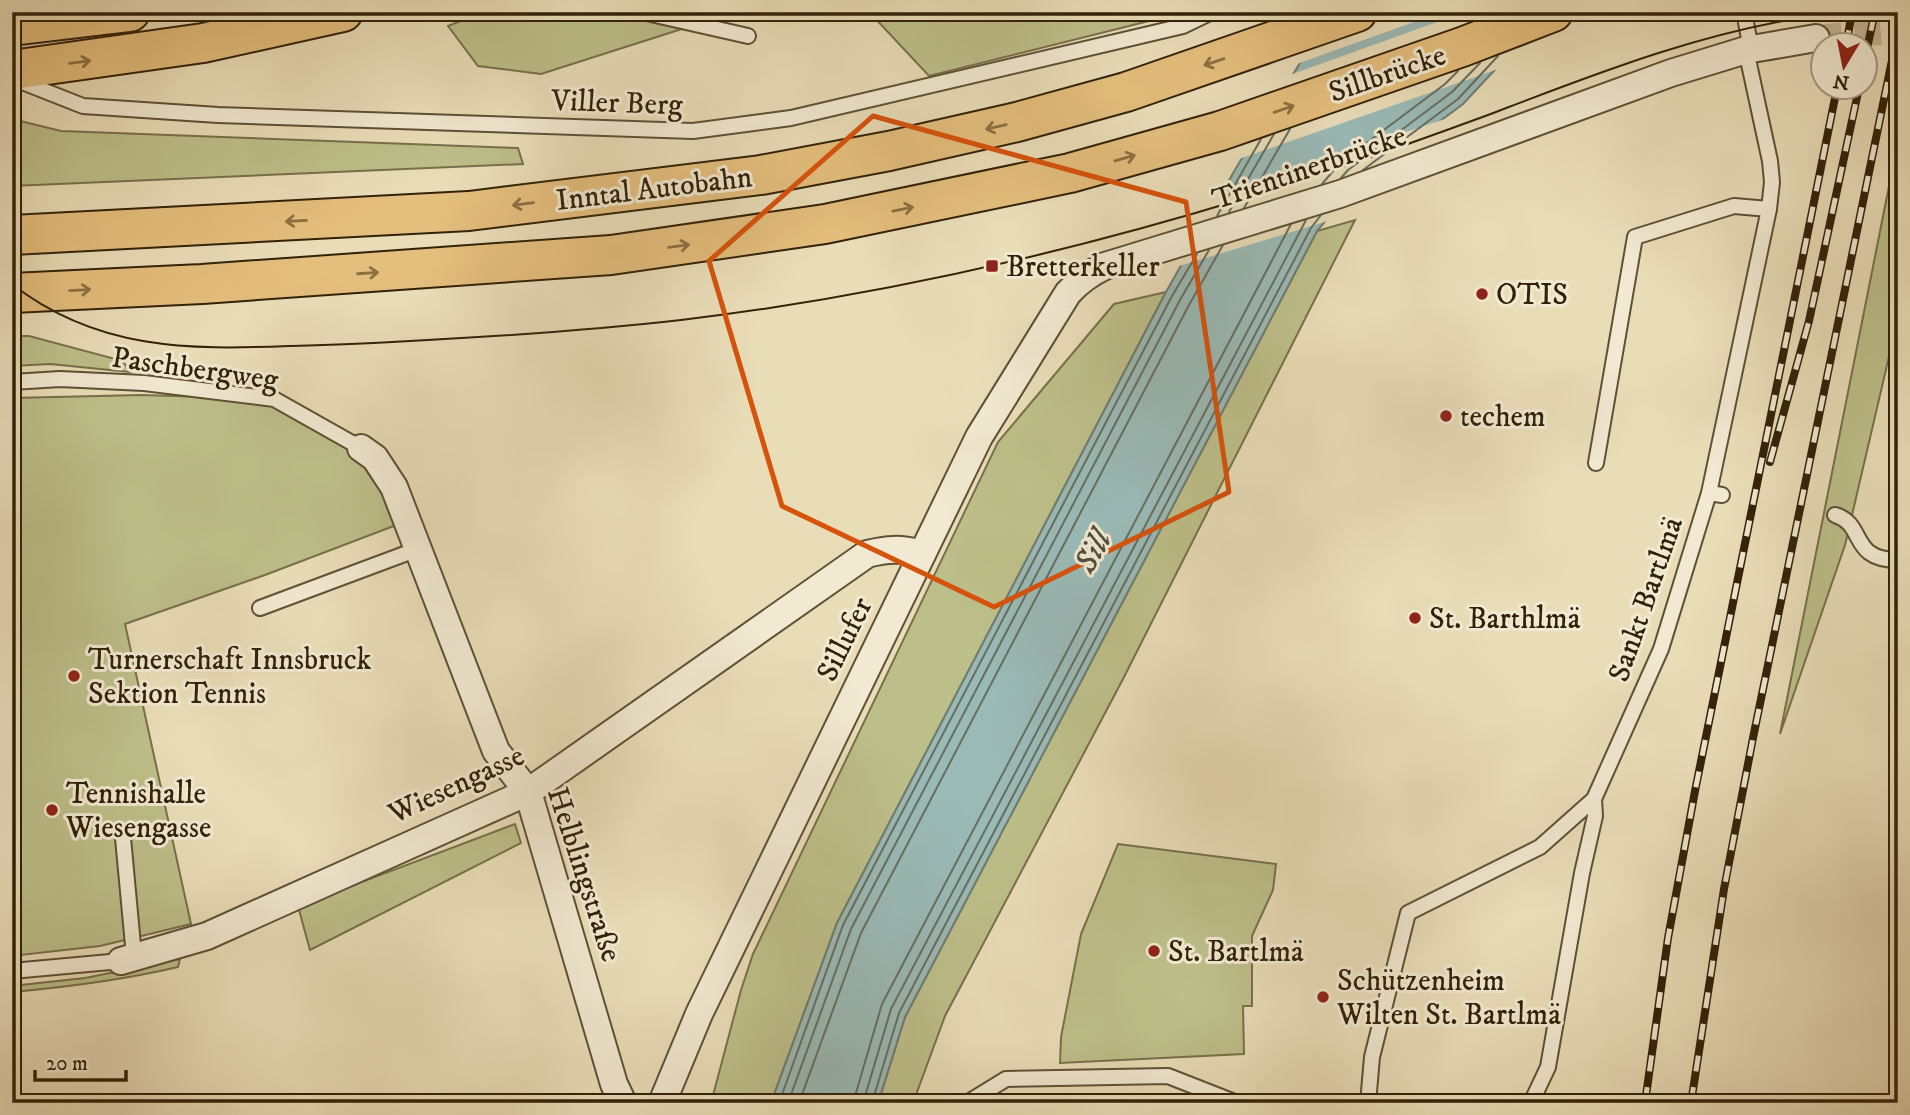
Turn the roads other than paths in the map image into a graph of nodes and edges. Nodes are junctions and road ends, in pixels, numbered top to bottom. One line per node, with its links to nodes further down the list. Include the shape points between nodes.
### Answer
1 (130, 12): 8 (highway)
2 (343, 12): 12 (highway, one-way to 2, via 202,43)
3 (642, 12): 9 (lane)
4 (1212, 12): 13 (lane, Viller Berg, via 1184,26 791,118 693,131 83,106)
5 (1357, 12): 16 (highway, Inntal Autobahn, one-way to 16, via 1126,92 1017,122 761,175 469,211)
6 (1553, 12): 14 (highway, Sillbrücke, one-way to 6)
7 (1744, 12): 11 (lane, Sankt Bartlmä)
8 (12, 26)
9 (748, 36)
10 (1808, 39): 11 (street, Trientinerbrücke)
11 (1749, 50): 15 (lane, Sankt Bartlmä, via 1770,161); 17 (street, Trientinerbrücke, via 1671,73 1282,213)
12 (12, 70)
13 (12, 78)
14 (1220, 131): 18 (highway, Inntal Autobahn, one-way to 14, via 611,256 929,204 1070,173)
15 (1769, 209): 21 (lane, via 1734,206 1635,237); 28 (lane, Sankt Bartlmä, via 1716,494 1661,649)
16 (12, 235)
17 (1143, 254): 24 (street, Sillufer, via 1090,272 1068,293 979,437)
18 (12, 293)
19 (12, 382): 20 (lane, Paschbergweg, via 144,383 274,399)
20 (361, 448): 23 (street, Helblingstraße, via 386,472)
21 (1596, 463)
22 (1835, 514): 25 (lane, via 1844,518 1874,557)
23 (418, 549): 26 (lane); 27 (street, Helblingstraße, via 496,751)
24 (922, 554): 27 (street, Wiesengasse, via 903,549 867,554); 33 (street, Sillufer, via 699,1014)
25 (1898, 560)
26 (260, 608)
27 (528, 792): 30 (street, Wiesengasse, via 207,936); 32 (street, Helblingstraße)
28 (1594, 799): 36 (lane, Sankt Bartlmä, via 1540,847 1408,913 1372,1057); 37 (lane, via 1595,816 1548,1066)
29 (123, 838): 30 (lane)
30 (127, 958): 31 (lane, Wiesengasse)
31 (12, 971)
32 (623, 1103)
33 (662, 1103)
34 (967, 1103): 35 (lane, via 1006,1079 1168,1076)
35 (1237, 1103)
36 (1368, 1103)
37 (1531, 1103)

